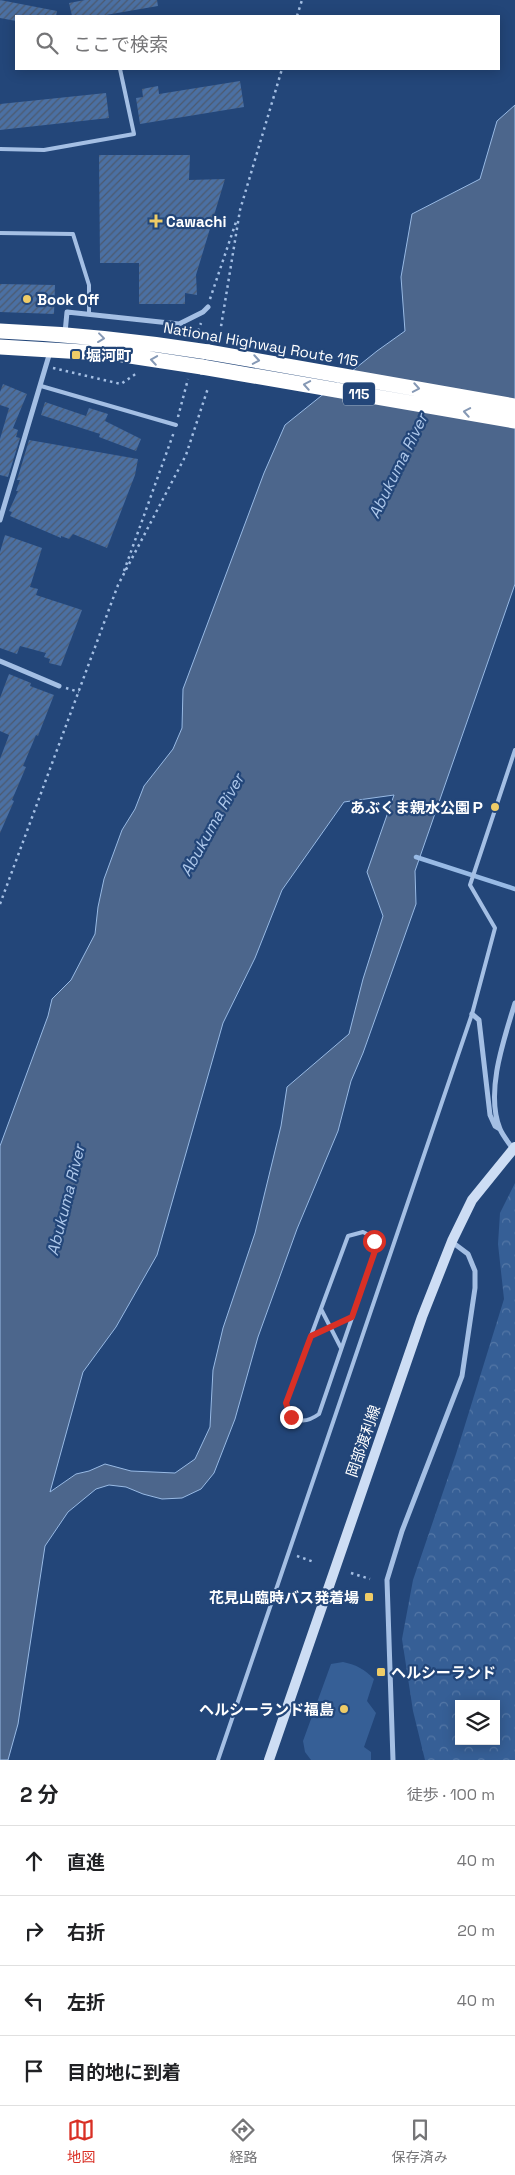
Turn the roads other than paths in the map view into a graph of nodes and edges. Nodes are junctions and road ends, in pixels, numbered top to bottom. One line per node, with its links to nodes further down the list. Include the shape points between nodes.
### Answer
1 (120, 70): 2 (lane, via 134,134 44,150)
2 (0, 149)
3 (0, 233): 5 (lane, via 73,234 89,285)
4 (208, 307): 5 (street, via 179,324)
5 (89, 314): 7 (street, via 67,312)
6 (0, 332): 7 (highway, National Highway Route 115 / 115)
7 (65, 334): 11 (highway, National Highway Route 115 / 115, one-way to 11, bridge, via 192,349)
8 (0, 347): 9 (highway, 115)
9 (51, 349): 10 (street); 12 (highway, 115, one-way to 9, bridge, via 193,370 117,354)
10 (41, 386): 13 (lane); 14 (street)
11 (515, 406)
12 (515, 421)
13 (176, 425)
14 (0, 520)
15 (0, 661): 16 (street)
16 (59, 686)
17 (515, 750): 19 (lane, via 470,885 495,928)
18 (515, 1003): 20 (street, via 497,1074 495,1102)
19 (472, 1014): 20 (street, via 479,1020 490,1115); 28 (lane)
20 (500, 1129): 21 (street)
21 (514, 1148): 22 (main road, 岡部渡利線, via 472,1200)
22 (452, 1241): 29 (main road, 岡部渡利線, via 415,1335); 30 (street, via 468,1254 475,1270 475,1288 462,1376 402,1531 387,1580)
23 (321, 1309): 24 (lane, via 348,1236 362,1232 371,1236 376,1248); 25 (lane); 26 (lane)
24 (352, 1317): 25 (lane); 27 (lane)
25 (330, 1327): 26 (lane); 27 (lane)
26 (311, 1336): 27 (lane, via 286,1403 291,1417 296,1420 305,1421 319,1414)
27 (341, 1348)
28 (218, 1760)
29 (268, 1760)
30 (393, 1760)

